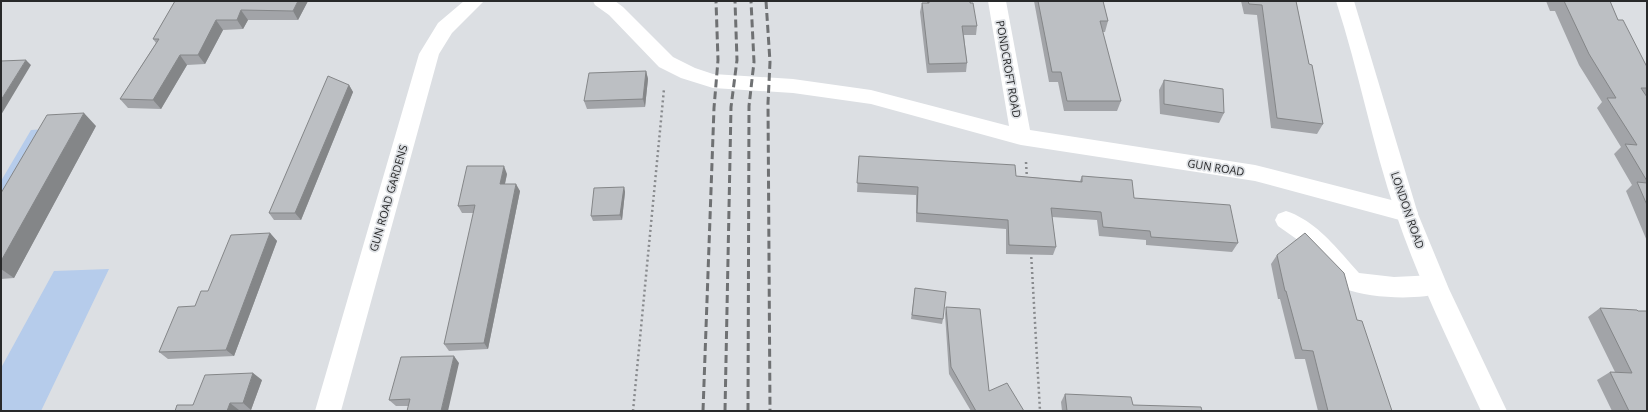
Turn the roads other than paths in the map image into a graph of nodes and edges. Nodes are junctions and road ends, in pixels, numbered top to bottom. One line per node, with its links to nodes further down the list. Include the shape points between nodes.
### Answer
1 (475, 1): 9 (street, GUN ROAD GARDENS, via 438,36 429,54)
2 (602, 1): 5 (street, GUN ROAD, via 616,11 666,62 712,81 793,86 871,97)
3 (997, 1): 5 (street, PONDCROFT ROAD)
4 (1345, 1): 6 (street, LONDON ROAD)
5 (1021, 137): 6 (street, GUN ROAD, via 1255,174)
6 (1407, 213): 8 (street, LONDON ROAD)
7 (1286, 220): 8 (street, via 1313,238 1352,282 1394,287)
8 (1435, 285): 10 (street, LONDON ROAD)
9 (328, 411)
10 (1494, 411)

